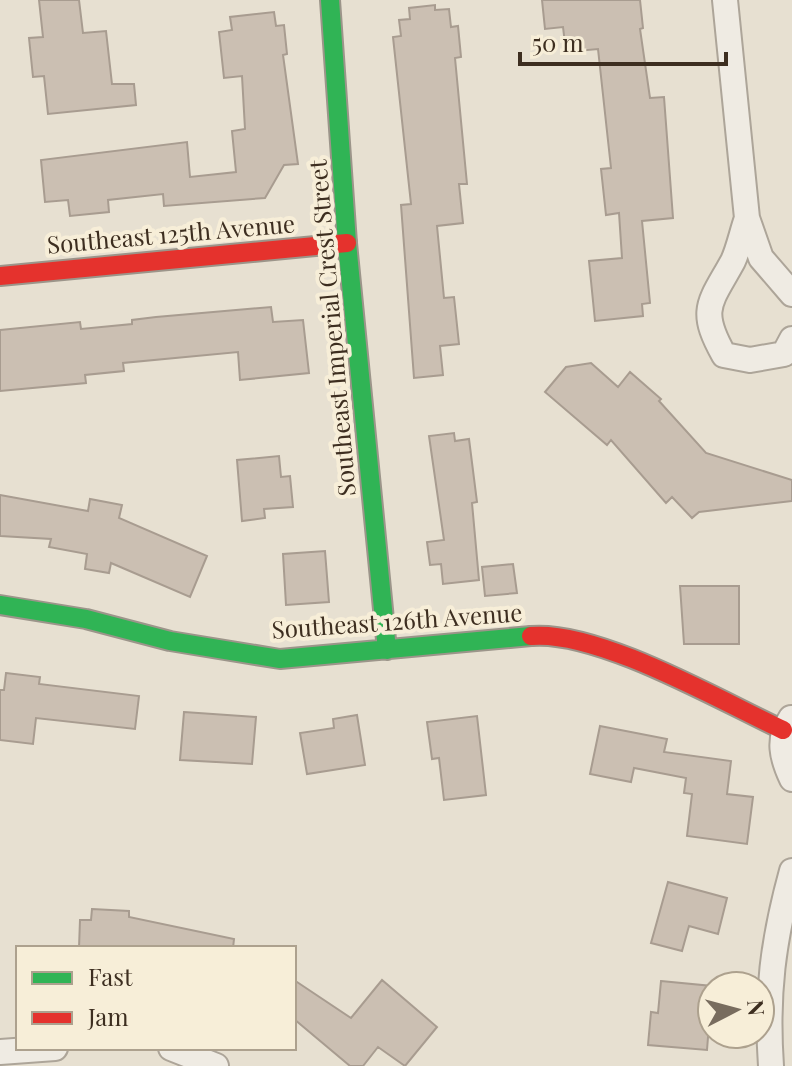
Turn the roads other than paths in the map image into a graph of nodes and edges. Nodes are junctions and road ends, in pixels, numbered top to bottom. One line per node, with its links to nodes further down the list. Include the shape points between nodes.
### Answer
1 (330, 0): 4 (street, Southeast Imperial Crest Street)
2 (725, 0): 3 (street)
3 (747, 218): 6 (street, via 761,258); 7 (street, via 734,259 710,303 709,328 724,355 750,360 784,354)
4 (347, 243): 5 (street, Southeast 125th Avenue); 9 (street, Southeast Imperial Crest Street)
5 (1, 268)
6 (792, 294)
7 (792, 339)
8 (0, 605): 9 (street, Southeast 126th Avenue, via 280,659)
9 (387, 650): 10 (street, Southeast 126th Avenue, via 553,634 609,649)
10 (788, 723): 11 (street, via 782,759)
11 (792, 779)
12 (792, 871): 17 (street, via 775,934 768,1021)
13 (28, 1050): 15 (street)
14 (176, 1050): 16 (street)
15 (0, 1052)
16 (216, 1066)
17 (771, 1066)

